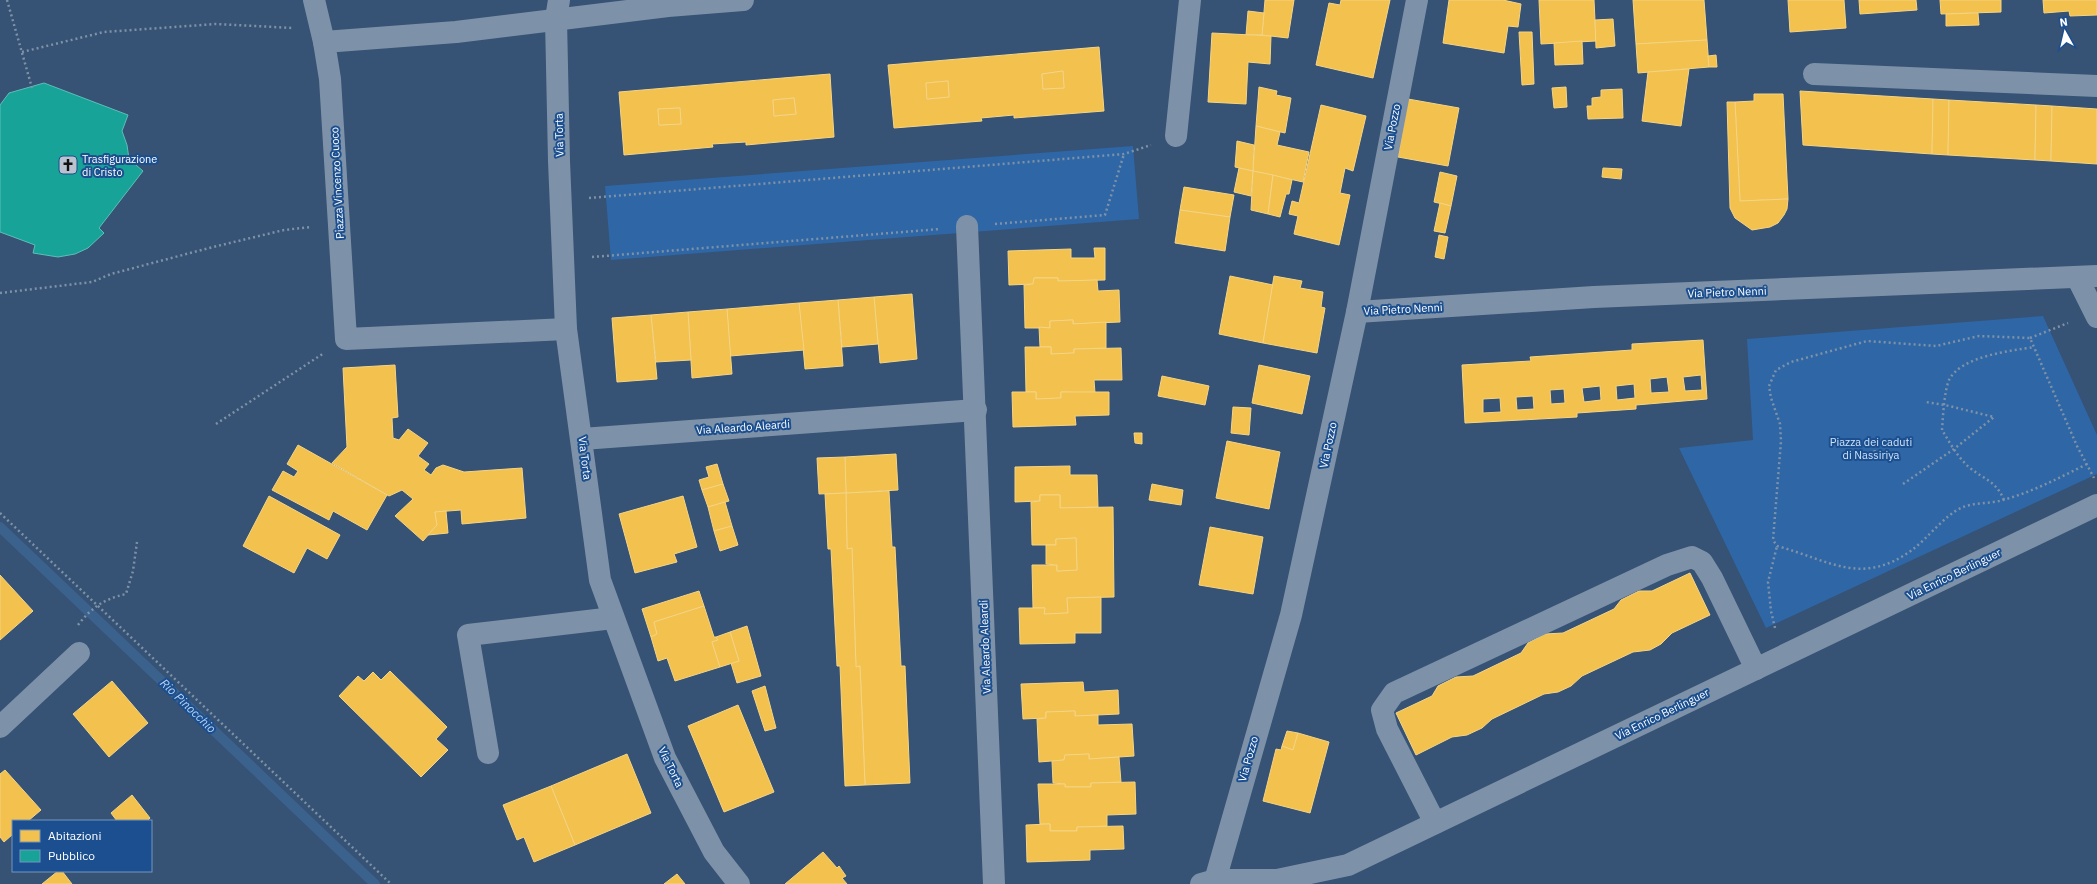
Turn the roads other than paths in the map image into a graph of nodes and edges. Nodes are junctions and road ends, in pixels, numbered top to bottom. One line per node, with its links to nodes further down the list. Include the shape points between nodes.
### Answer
1 (314, 0): 6 (street, Piazza Vincenzo Cuoco)
2 (743, 0): 5 (street)
3 (1190, 0): 9 (street)
4 (1417, 0): 12 (street, Via Pozzo)
5 (557, 10): 6 (street, via 456,32); 14 (street, Via Torta)
6 (322, 35): 14 (street, Piazza Vincenzo Cuoco, via 330,79 346,339)
7 (1814, 74): 8 (street)
8 (2097, 86)
9 (1176, 136)
10 (968, 226): 15 (street, Via Aleardo Aleardi)
11 (2087, 277): 12 (street, Via Pietro Nenni, via 1594,297); 13 (street)
12 (1357, 312): 24 (street, Via Pozzo, via 1291,615)
13 (2096, 315)
14 (566, 329): 16 (street, Via Torta)
15 (976, 410): 16 (street, Via Aleardo Aleardi); 26 (street, Via Aleardo Aleardi)
16 (582, 439): 18 (street, Via Torta, via 600,580)
17 (2097, 505): 20 (street, Via Enrico Berlinguer)
18 (613, 618): 22 (street, via 468,635); 25 (street, Via Torta, via 665,758 714,852)
19 (79, 653): 21 (street)
20 (1756, 669): 23 (street, Via Enrico Berlinguer); 23 (street, via 1712,578 1702,562 1692,557 1667,566 1394,693 1382,710 1386,729)
21 (0, 727)
22 (488, 753)
23 (1435, 823): 24 (street, Via Enrico Berlinguer, via 1348,865 1277,880)
24 (1210, 883)
25 (739, 884)
26 (994, 884)

